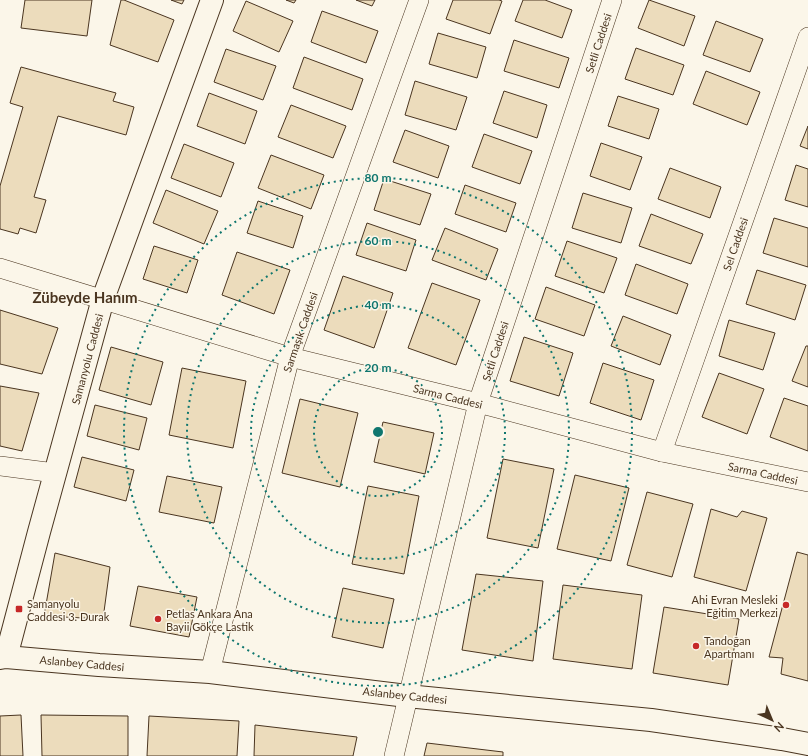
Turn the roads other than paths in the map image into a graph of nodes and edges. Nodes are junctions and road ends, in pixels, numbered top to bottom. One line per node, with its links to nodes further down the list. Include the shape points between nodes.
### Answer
1 (212, 0): 6 (street, Samanyolu Caddesi)
2 (419, 0): 7 (street, Sarmaşık Caddesi)
3 (612, 0): 8 (street, Setli Caddesi)
4 (808, 37): 9 (street, Sel Caddesi)
5 (0, 268): 6 (street, Sarma Caddesi)
6 (103, 299): 7 (street, Sarma Caddesi); 11 (street, Samanyolu Caddesi)
7 (290, 356): 8 (street, Sarma Caddesi); 14 (street, Sarmaşık Caddesi)
8 (478, 403): 9 (street, Sarma Caddesi); 15 (street, Setli Caddesi)
9 (662, 452): 12 (street, Sarma Caddesi)
10 (0, 466): 11 (street)
11 (55, 473): 13 (street, Samanyolu Caddesi)
12 (808, 482)
13 (3, 657): 14 (street, Aslanbey Caddesi)
14 (210, 672): 15 (street, Aslanbey Caddesi)
15 (407, 696): 16 (street, Aslanbey Caddesi, via 651,720); 17 (street, Setli Caddesi)
16 (808, 744)
17 (394, 756)

